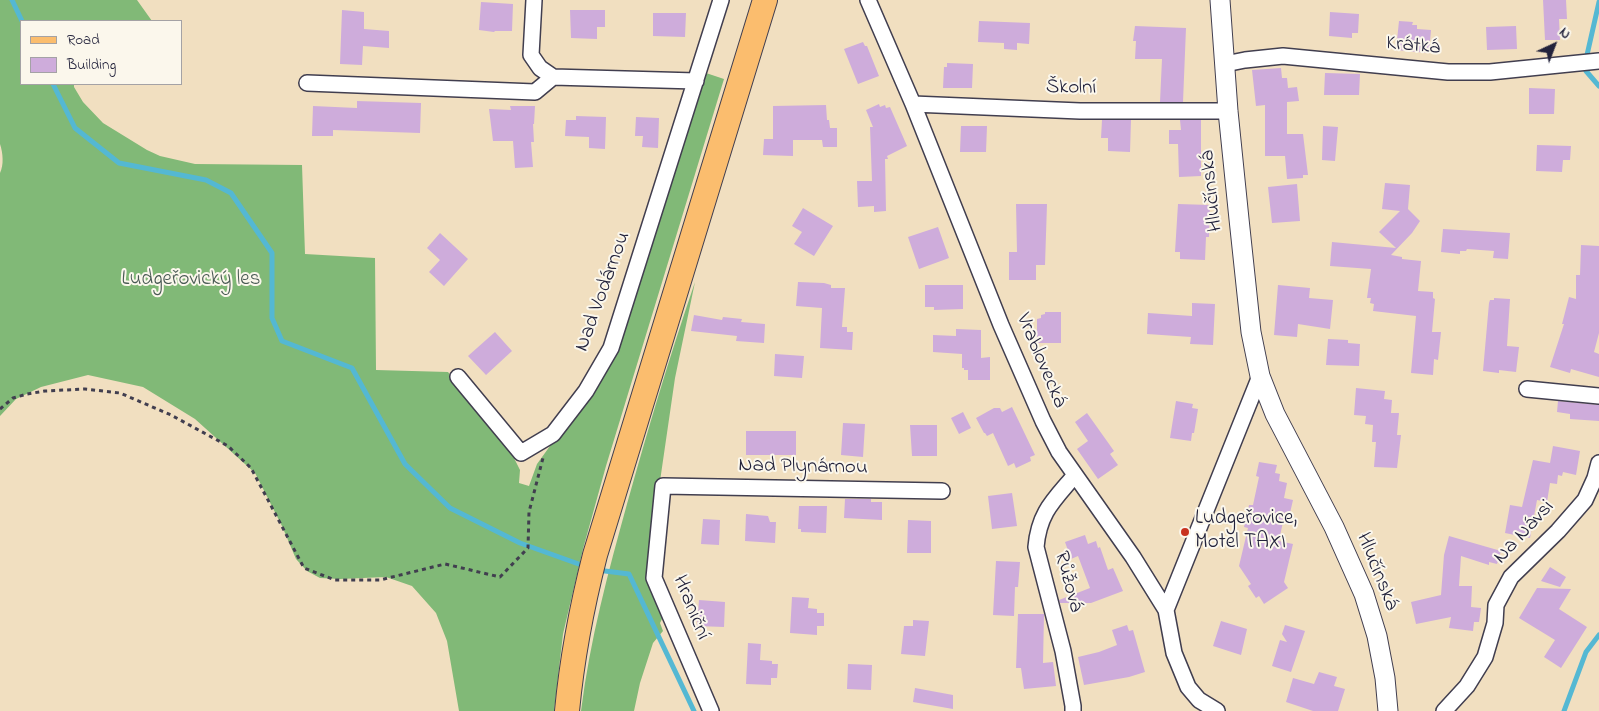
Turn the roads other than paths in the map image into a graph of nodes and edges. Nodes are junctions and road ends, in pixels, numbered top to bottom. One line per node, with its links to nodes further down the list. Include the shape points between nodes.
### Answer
1 (534, 0): 8 (street, via 531,55 540,68)
2 (721, 0): 9 (street, Nad Vodárnou)
3 (765, 0): 22 (main road, via 595,555 575,646)
4 (868, 0): 11 (street, Vrablovecká)
5 (1220, 0): 7 (street, Hlučínská)
6 (1599, 61): 7 (street, Krátká, via 1490,72 1448,72 1283,56)
7 (1224, 64): 12 (street, Hlučínská)
8 (553, 77): 9 (street); 10 (street, via 535,92)
9 (696, 81): 14 (street, Nad Vodárnou, via 611,348 586,391 553,434 521,453)
10 (307, 83)
11 (913, 104): 12 (street, Školní, via 1080,111); 18 (street, Vrablovecká, via 1032,398 1059,452)
12 (1228, 111): 13 (street, Hlučínská, via 1251,332)
13 (1260, 376): 21 (street); 26 (street, Hlučínská, via 1364,594 1379,645)
14 (458, 377)
15 (1527, 388): 16 (street)
16 (1599, 396)
17 (1599, 462): 27 (street, Na Návsi, via 1584,500 1511,577 1496,605 1495,623 1485,657 1467,686)
18 (1075, 474): 21 (street, Vrablovecká, via 1133,556); 24 (street, Růžová, via 1046,509 1037,530 1036,547 1063,651)
19 (664, 486): 20 (street, Nad Plynárnou); 23 (street, Hraniční, via 654,578)
20 (942, 491)
21 (1166, 610): 25 (street, Vrablovecká, via 1174,654 1188,687 1199,700)
22 (567, 711)
23 (711, 711)
24 (1073, 711)
25 (1217, 711)
26 (1388, 711)
27 (1444, 711)

